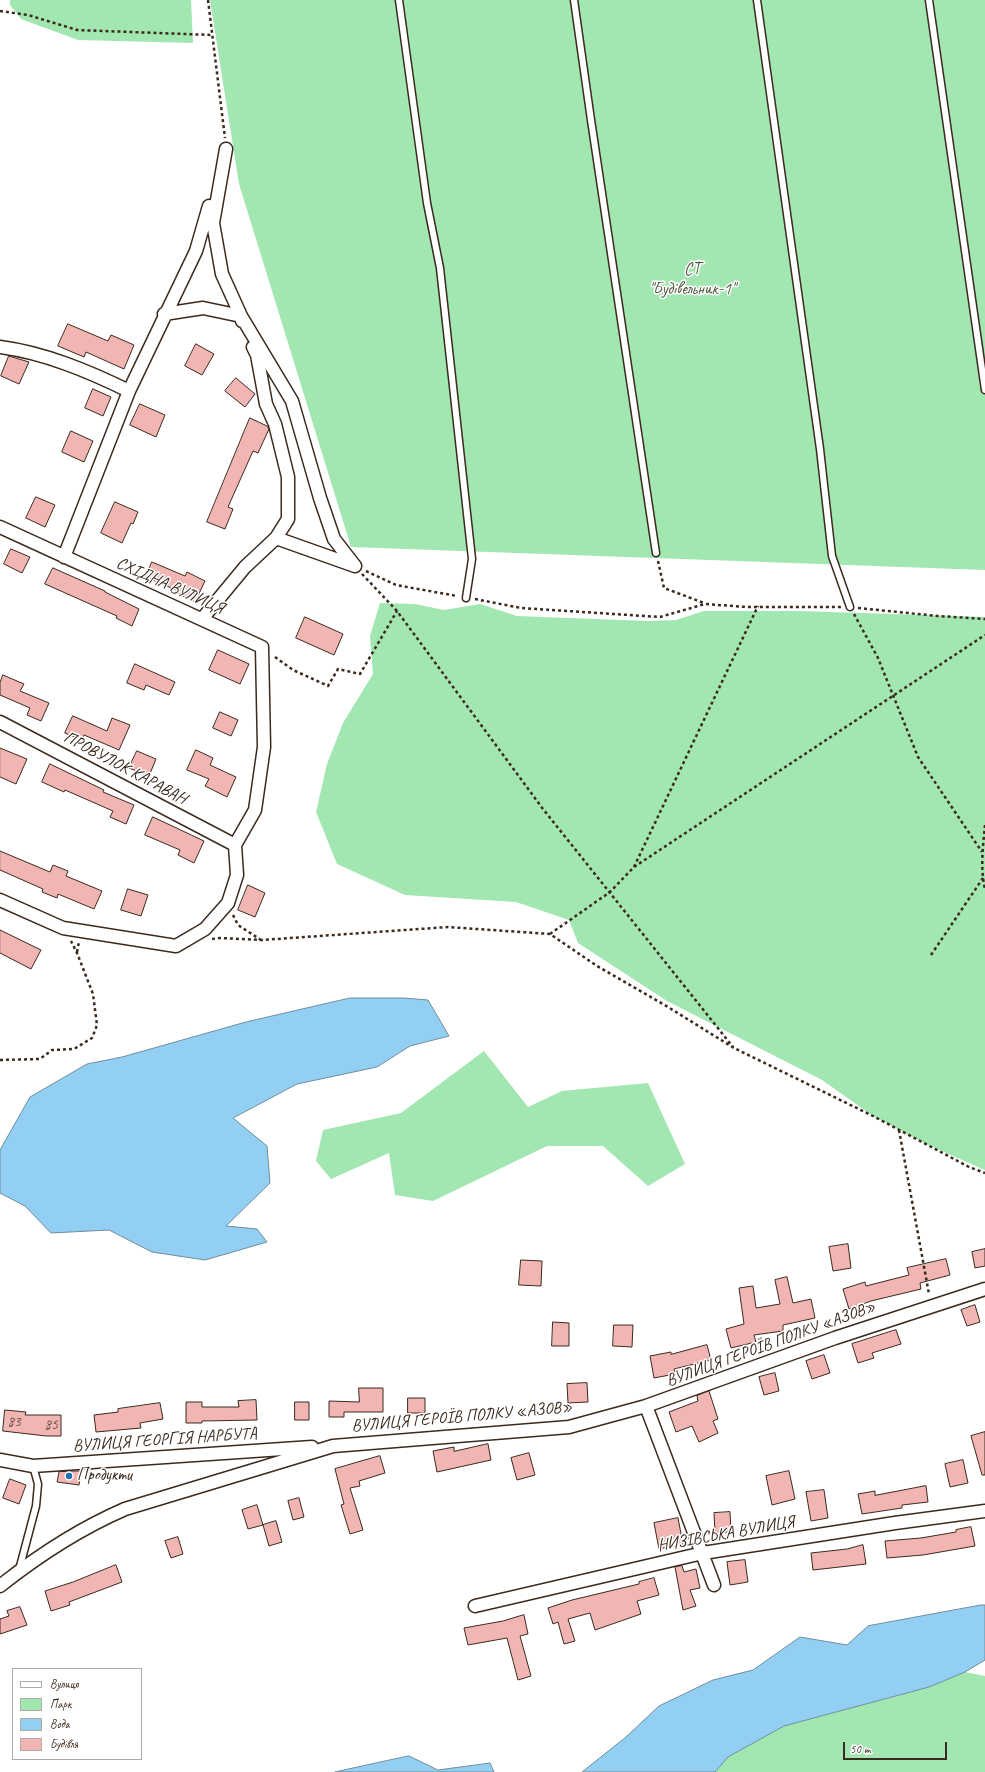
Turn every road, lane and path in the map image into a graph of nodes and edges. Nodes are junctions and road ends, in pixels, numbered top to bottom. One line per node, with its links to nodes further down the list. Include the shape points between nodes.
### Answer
1 (208, 0): 7 (path)
2 (399, 0): 19 (lane, via 427,203 441,276 472,559)
3 (574, 0): 16 (lane)
4 (757, 0): 22 (lane, via 820,449 832,556)
5 (929, 0): 12 (lane)
6 (0, 12): 7 (path, via 28,15 77,30)
7 (212, 35): 8 (path)
8 (226, 149): 9 (street, via 196,251); 10 (street, via 212,223 222,274)
9 (164, 314): 10 (street, via 203,308); 13 (street)
10 (241, 316): 15 (street, via 256,355 266,404 275,424 288,477 288,519); 18 (street, via 292,401 334,539)
11 (0, 347): 13 (street, via 44,356)
12 (985, 390)
13 (129, 391): 17 (street)
14 (0, 527): 17 (street, СХІДНА ВУЛИЦЯ)
15 (276, 538): 18 (street); 24 (street, via 245,567)
16 (656, 553): 20 (path, via 664,588)
17 (64, 557): 24 (street, СХІДНА ВУЛИЦЯ)
18 (355, 566): 19 (path, via 396,586); 23 (path)
19 (466, 598): 20 (path, via 521,608 660,617)
20 (705, 604): 21 (path)
21 (758, 606): 22 (path); 33 (path)
22 (850, 607): 25 (path); 28 (path, via 878,658)
23 (397, 611): 27 (path, via 360,674 338,669 328,686 293,670); 36 (path, via 543,809)
24 (202, 619): 27 (street, СХІДНА ВУЛИЦЯ)
25 (985, 619)
26 (985, 635): 28 (path)
27 (262, 647): 31 (street, via 263,755 255,810)
28 (893, 696): 32 (path, via 918,757); 33 (path)
29 (0, 722): 31 (street, ПРОВУЛОК КАРАВАН)
30 (985, 825): 32 (path)
31 (235, 845): 38 (street, via 237,876)
32 (982, 852): 34 (path)
33 (634, 867): 36 (path)
34 (983, 878): 35 (path); 43 (path)
35 (985, 889)
36 (610, 892): 40 (path); 44 (path)
37 (0, 900): 39 (street)
38 (228, 903): 39 (street, via 205,929 176,946); 41 (path, via 238,925)
39 (63, 928): 45 (path, via 77,953 93,994 97,1025 92,1038 74,1049 52,1050 40,1059)
40 (550, 934): 41 (path, via 448,927); 44 (path, via 597,966)
41 (262, 940): 42 (path, via 220,938)
42 (205, 941)
43 (931, 955)
44 (734, 1048): 46 (path)
45 (0, 1060)
46 (899, 1130): 47 (path); 49 (path)
47 (985, 1173)
48 (985, 1289): 49 (street, ВУЛИЦЯ ГЕРОЇВ ПОЛКУ «АЗОВ»)
49 (931, 1306): 50 (street, ВУЛИЦЯ ГЕРОЇВ ПОЛКУ «АЗОВ»)
50 (646, 1406): 51 (street, ВУЛИЦЯ ГЕРОЇВ ПОЛКУ «АЗОВ», via 569,1427); 55 (street)
51 (333, 1446): 53 (street, ВУЛИЦЯ ГЕОРГІЯ НАРБУТА); 56 (street, ВУЛИЦЯ ГЕРОЇВ ПОЛКУ «АЗОВ», via 125,1509 69,1536)
52 (0, 1460): 53 (street, ВУЛИЦЯ ГЕОРГІЯ НАРБУТА)
53 (33, 1466): 56 (lane, via 38,1484 36,1506)
54 (985, 1511): 55 (street, НИЗІВСЬКА ВУЛИЦЯ, via 895,1522)
55 (703, 1553): 57 (street); 59 (street, НИЗІВСЬКА ВУЛИЦЯ)
56 (18, 1571): 58 (street, ВУЛИЦЯ ГЕРОЇВ ПОЛКУ «АЗОВ»)
57 (714, 1585)
58 (0, 1586)
59 (475, 1606)

